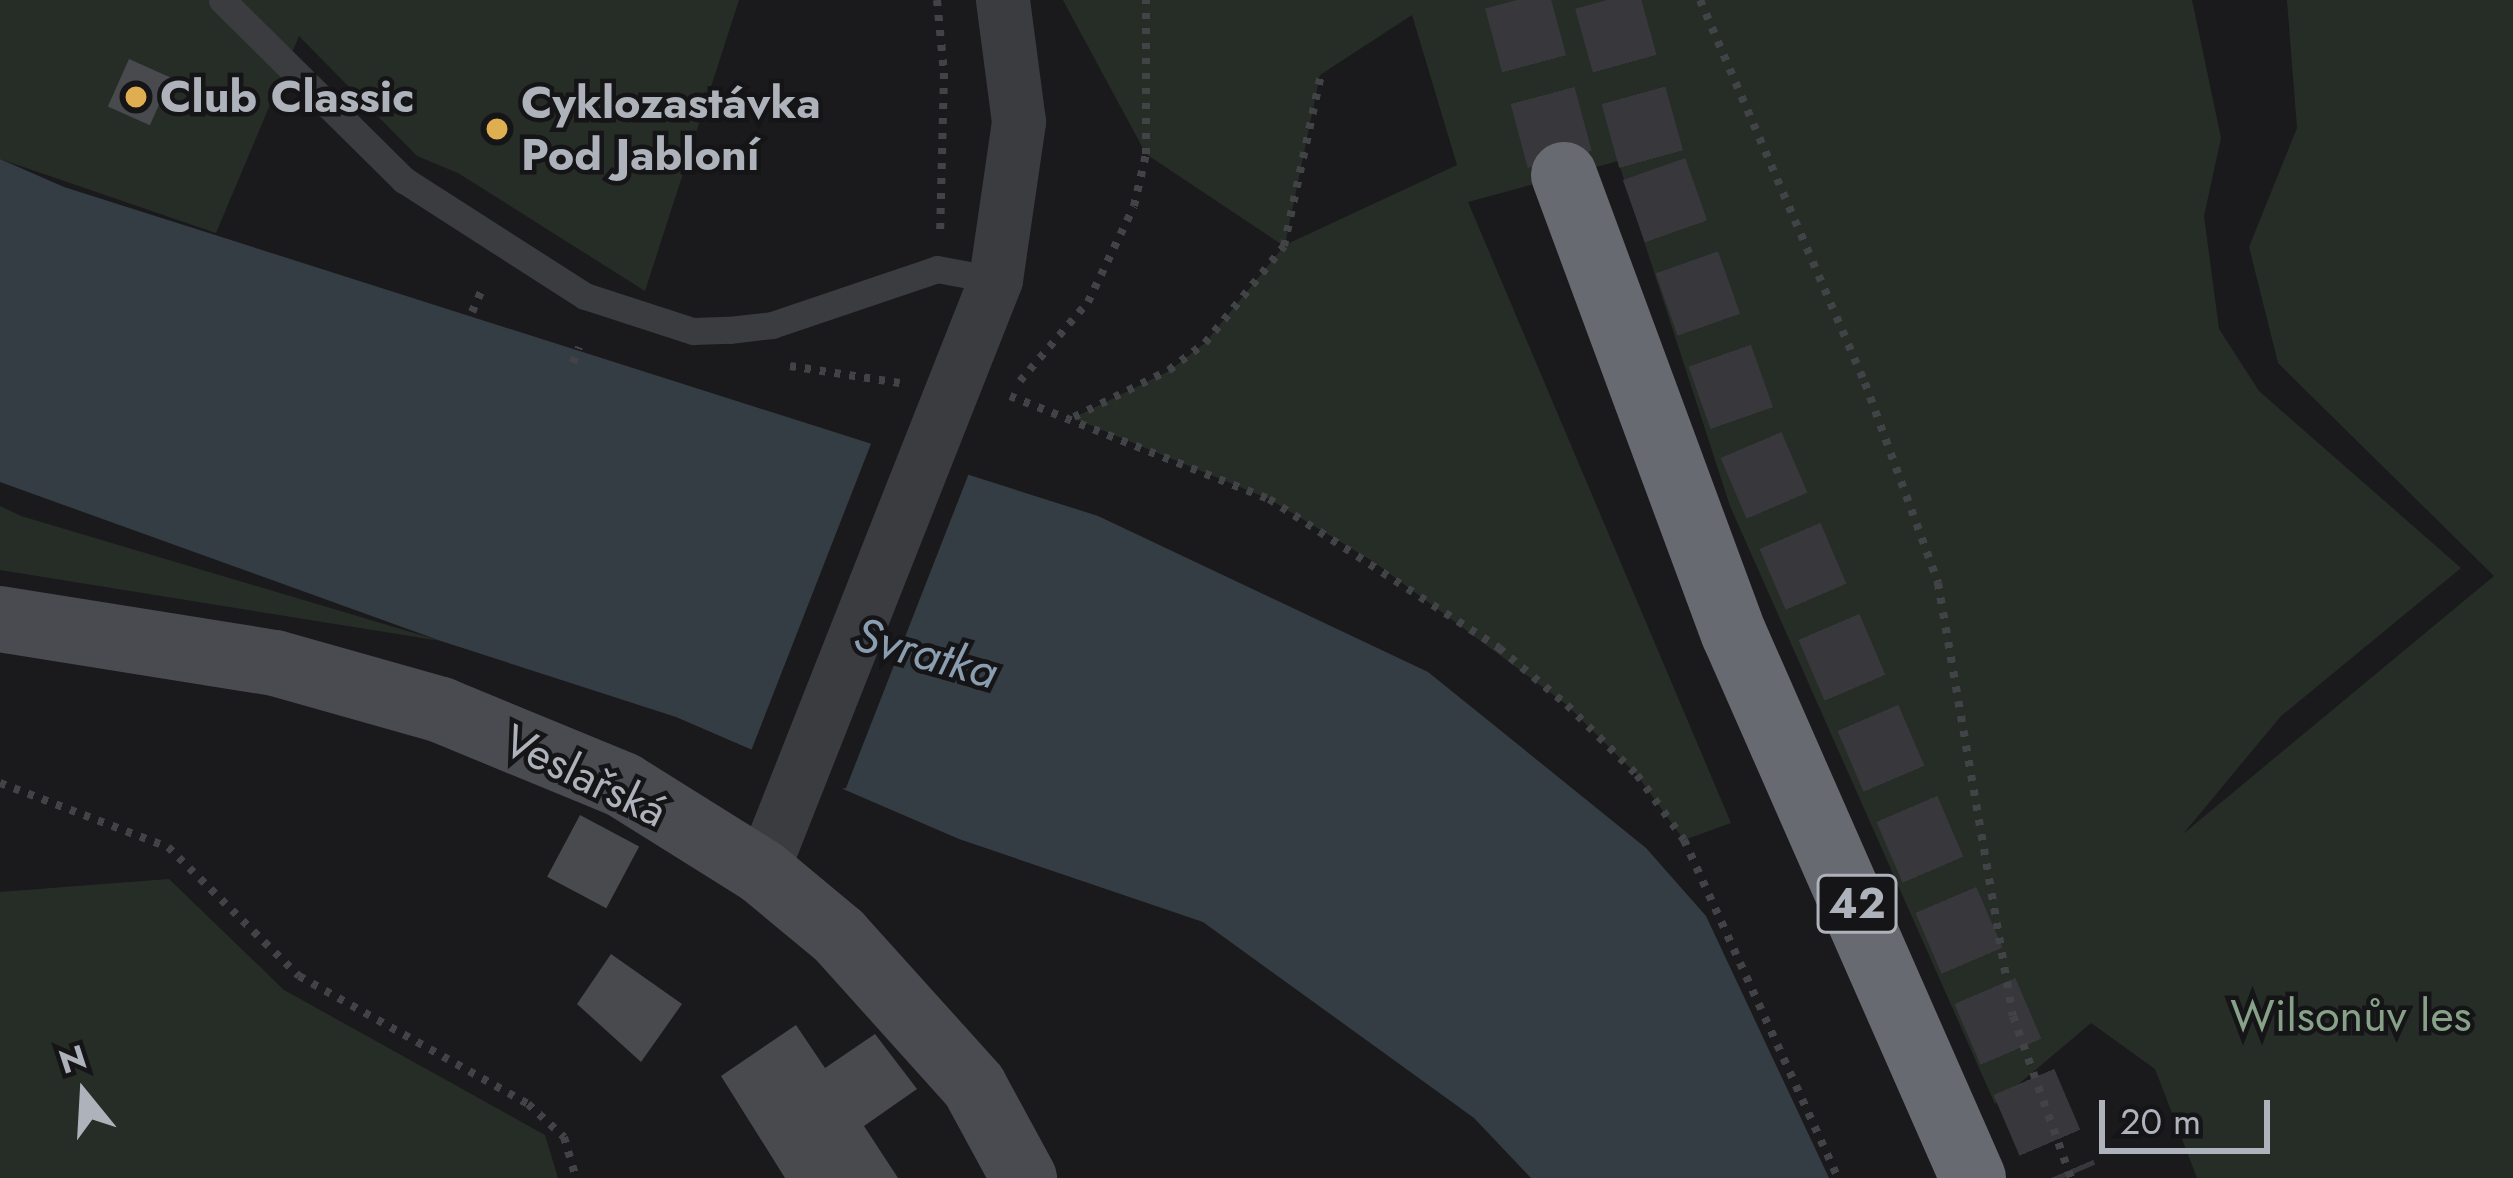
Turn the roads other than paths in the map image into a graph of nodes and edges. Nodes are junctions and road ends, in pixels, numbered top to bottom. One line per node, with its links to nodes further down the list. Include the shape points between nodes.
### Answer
1 (222, 0): 4 (lane, via 404,180 585,296 693,331 772,325 937,269)
2 (1003, 0): 4 (street, via 1019,122)
3 (1564, 175): 8 (highway, 42, via 1734,634)
4 (996, 280): 6 (street)
5 (0, 619): 6 (street, Veslařská, via 275,663 441,710 623,785)
6 (762, 872): 7 (street, Veslařská, via 916,1014 974,1086)
7 (1024, 1178)
8 (1973, 1178)

